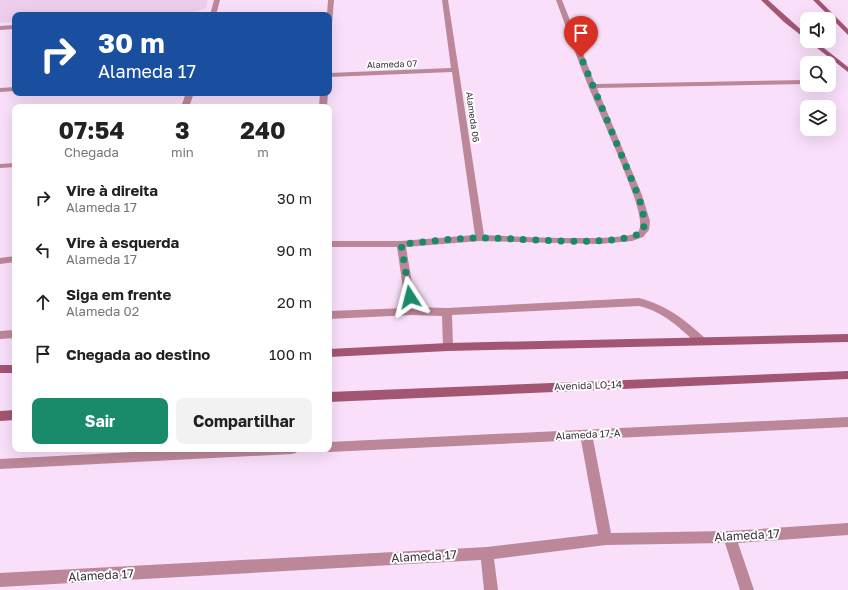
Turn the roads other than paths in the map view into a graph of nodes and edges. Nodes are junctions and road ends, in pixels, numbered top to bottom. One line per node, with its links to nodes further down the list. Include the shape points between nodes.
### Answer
1 (217, 0): 7 (street)
2 (331, 0): 8 (street)
3 (445, 0): 14 (street, Alameda 06)
4 (559, 0): 18 (street)
5 (764, 0): 11 (street)
6 (816, 0): 12 (street)
7 (214, 12)
8 (330, 12)
9 (12, 27): 10 (street)
10 (0, 28)
11 (800, 32)
12 (848, 33)
13 (821, 48): 15 (street)
14 (456, 70): 16 (street, Alameda 07); 23 (street, Alameda 06)
15 (848, 70)
16 (332, 75)
17 (800, 82): 18 (street)
18 (592, 86): 23 (street, via 638,195 643,211 644,230 632,238 599,241)
19 (12, 89): 20 (street)
20 (0, 90)
21 (12, 165): 22 (street)
22 (0, 166)
23 (480, 238): 25 (street)
24 (332, 244): 25 (street)
25 (401, 244): 28 (street)
26 (12, 259): 27 (street)
27 (0, 260)
28 (412, 311): 29 (street); 30 (street)
29 (446, 312): 34 (street, via 639,302 657,306 674,316); 35 (street)
30 (332, 315)
31 (12, 334): 32 (street)
32 (0, 335)
33 (848, 338): 34 (street)
34 (702, 342): 35 (street)
35 (448, 347): 36 (street)
36 (332, 353)
37 (0, 369): 38 (street)
38 (12, 369)
39 (848, 375): 40 (street, Avenida LO-14)
40 (332, 397)
41 (12, 415): 42 (street)
42 (0, 416)
43 (848, 422): 44 (street, Alameda 17-A)
44 (586, 434): 45 (street, Alameda 17-A); 50 (street)
45 (332, 447)
46 (234, 452): 47 (street)
47 (0, 464)
48 (848, 528): 49 (street, Alameda 17)
49 (729, 537): 50 (street, Alameda 17); 54 (street)
50 (606, 539): 51 (street, Alameda 17)
51 (487, 553): 52 (street, Alameda 17); 53 (street)
52 (0, 580)
53 (491, 590)
54 (747, 590)

